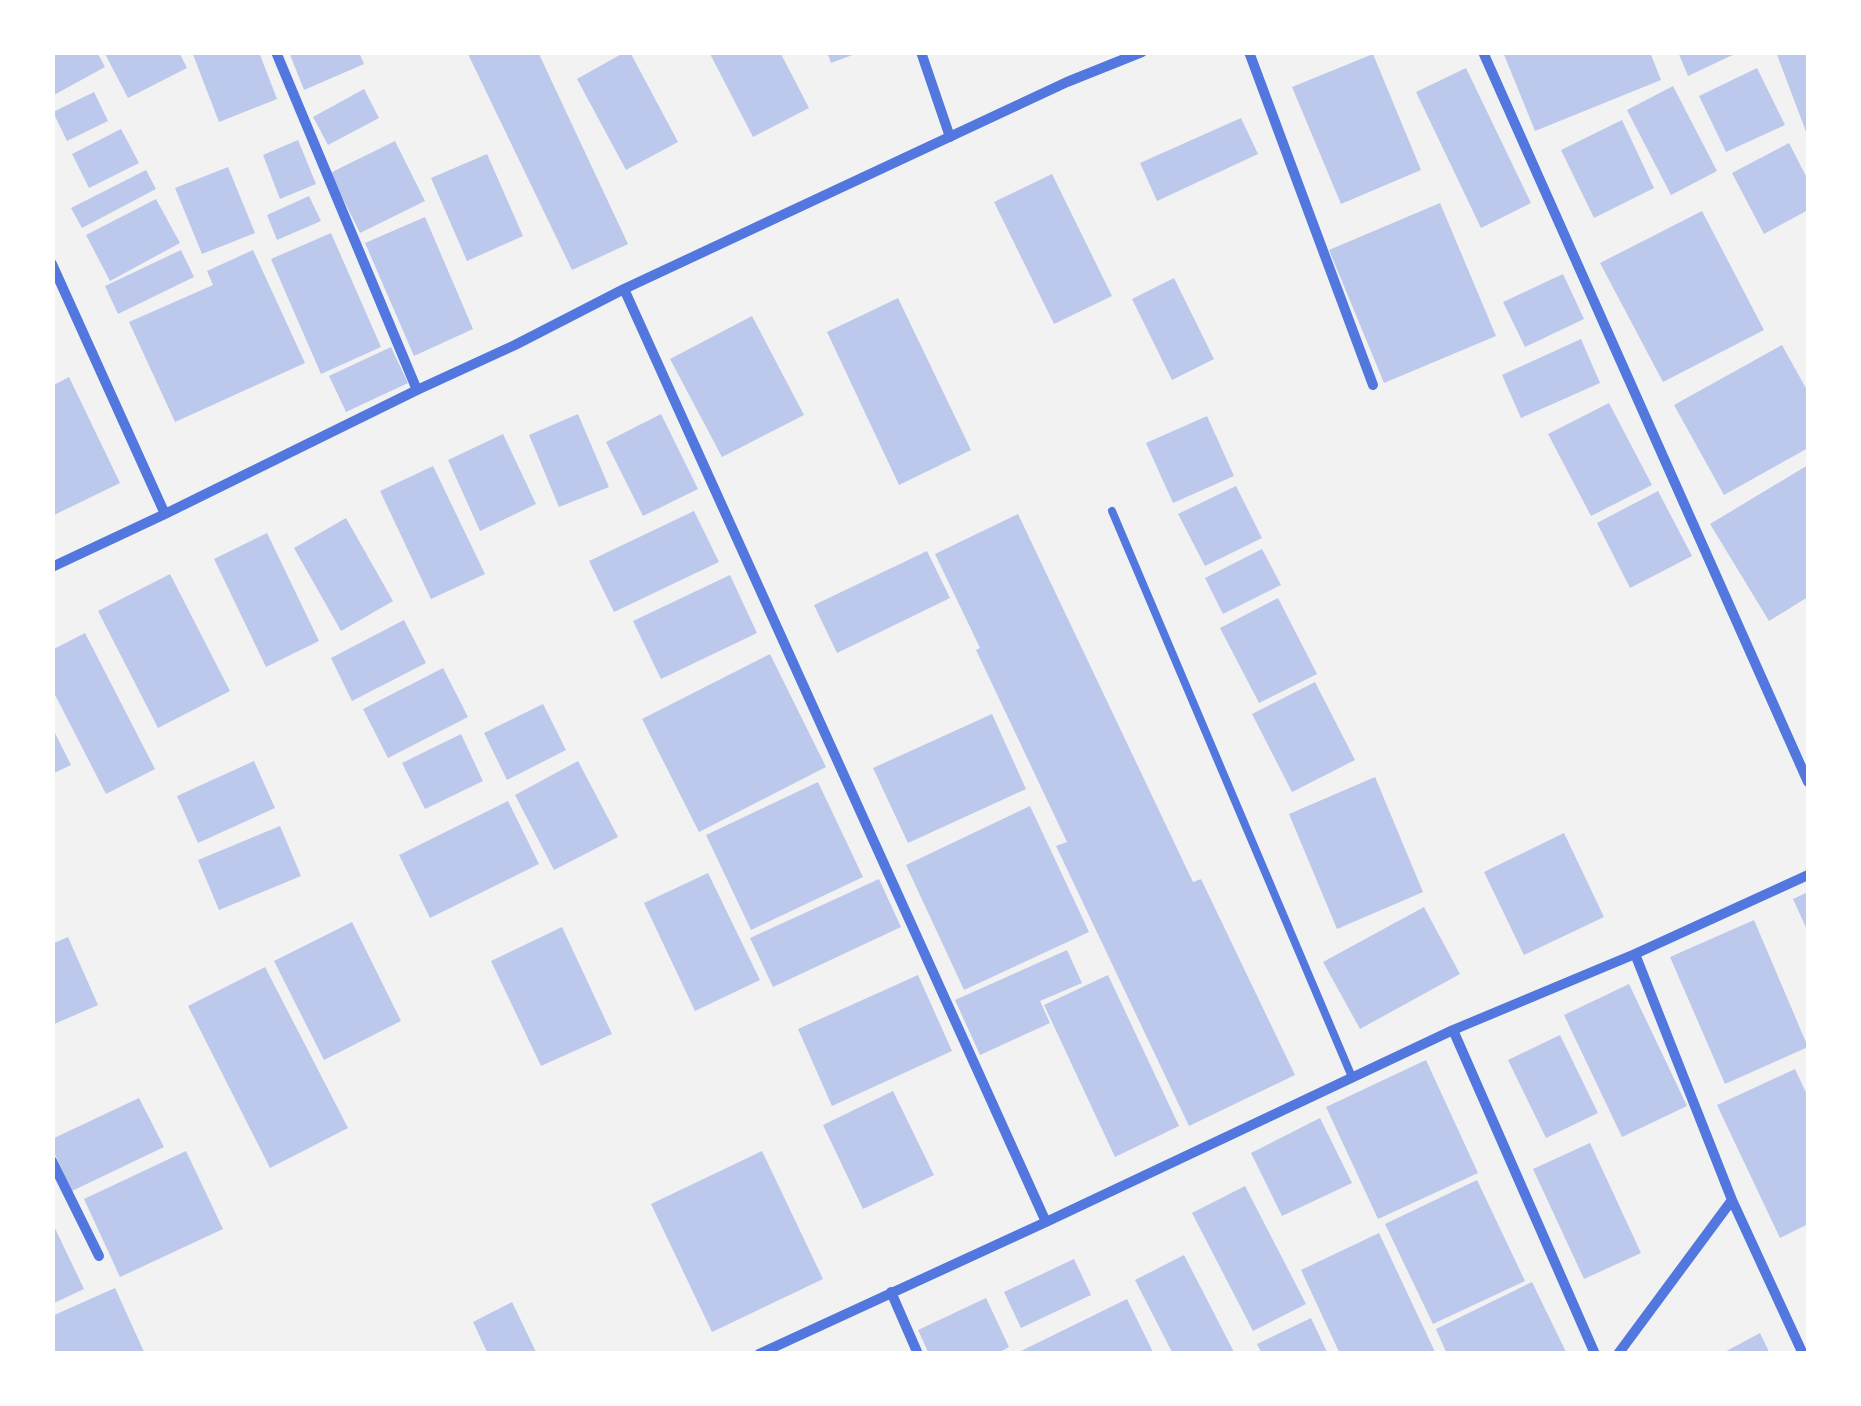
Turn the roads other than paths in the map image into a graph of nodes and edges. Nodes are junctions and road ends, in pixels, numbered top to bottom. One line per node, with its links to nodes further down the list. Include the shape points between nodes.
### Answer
1 (276, 52): 10 (street)
2 (921, 52): 6 (street)
3 (1142, 52): 6 (street)
4 (1249, 52): 9 (street)
5 (1483, 52): 14 (street)
6 (950, 136): 8 (street)
7 (52, 264): 12 (street)
8 (624, 288): 10 (street); 21 (street)
9 (1374, 385)
10 (417, 390): 12 (street)
11 (1112, 512): 18 (lane)
12 (165, 514): 13 (street)
13 (52, 567)
14 (1808, 782)
15 (1808, 874): 16 (street)
16 (1635, 954): 17 (street); 20 (street)
17 (1453, 1030): 18 (street); 26 (street)
18 (1352, 1077): 21 (street)
19 (52, 1160): 22 (street)
20 (1732, 1200): 27 (street); 28 (street)
21 (1046, 1222): 23 (street)
22 (99, 1256)
23 (890, 1292): 24 (street); 25 (street)
24 (759, 1354)
25 (918, 1354)
26 (1595, 1354)
27 (1618, 1354)
28 (1803, 1354)

